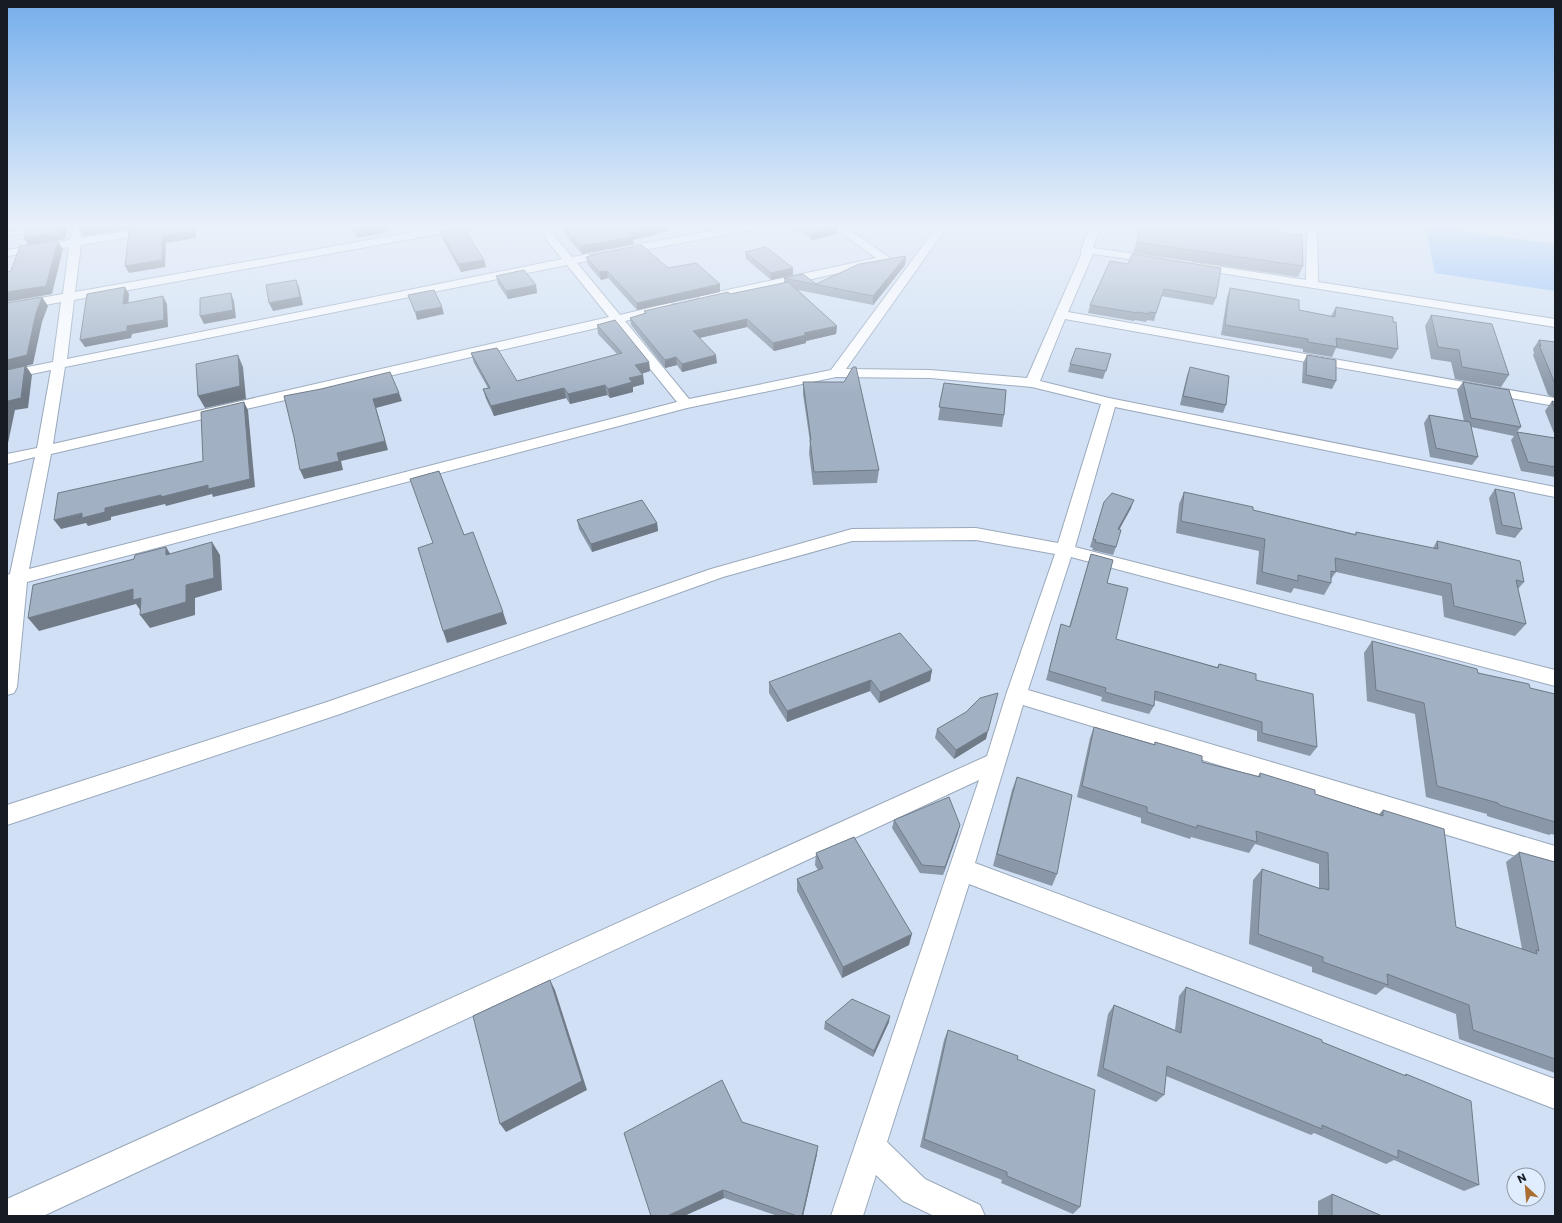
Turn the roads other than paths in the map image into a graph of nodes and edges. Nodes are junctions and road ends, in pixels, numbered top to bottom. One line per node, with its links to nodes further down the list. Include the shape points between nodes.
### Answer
1 (69, 281): 10 (street)
2 (160, 281): 10 (street)
3 (471, 281): 15 (street)
4 (586, 281): 13 (street)
5 (784, 281): 13 (street)
6 (902, 281): 16 (street)
7 (1075, 281): 12 (street)
8 (1293, 281): 9 (street)
9 (1312, 284): 14 (street)
10 (66, 298): 11 (street); 15 (street)
11 (7, 308)
12 (1061, 314): 18 (street); 20 (street)
13 (616, 319): 21 (street); 22 (street)
14 (1555, 323)
15 (59, 365): 17 (street); 22 (street)
16 (836, 373): 18 (street, via 930,374); 21 (street)
17 (7, 375)
18 (1032, 383): 19 (street)
19 (1109, 402): 24 (street); 25 (street)
20 (1555, 402)
21 (686, 404): 26 (street)
22 (44, 450): 23 (street); 26 (street)
23 (7, 459)
24 (1555, 492)
25 (1065, 550): 27 (street); 29 (street); 31 (street, via 976,534 852,535 717,573 333,708)
26 (13, 580): 28 (street)
27 (1555, 678)
28 (7, 687)
29 (1016, 695): 30 (street); 32 (street)
30 (996, 762): 33 (street); 36 (street)
31 (7, 815)
32 (1555, 858)
33 (960, 869): 34 (street); 35 (street)
34 (1555, 1094)
35 (870, 1147): 37 (street); 38 (street, via 914,1190)
36 (7, 1216)
37 (847, 1216)
38 (969, 1216)

